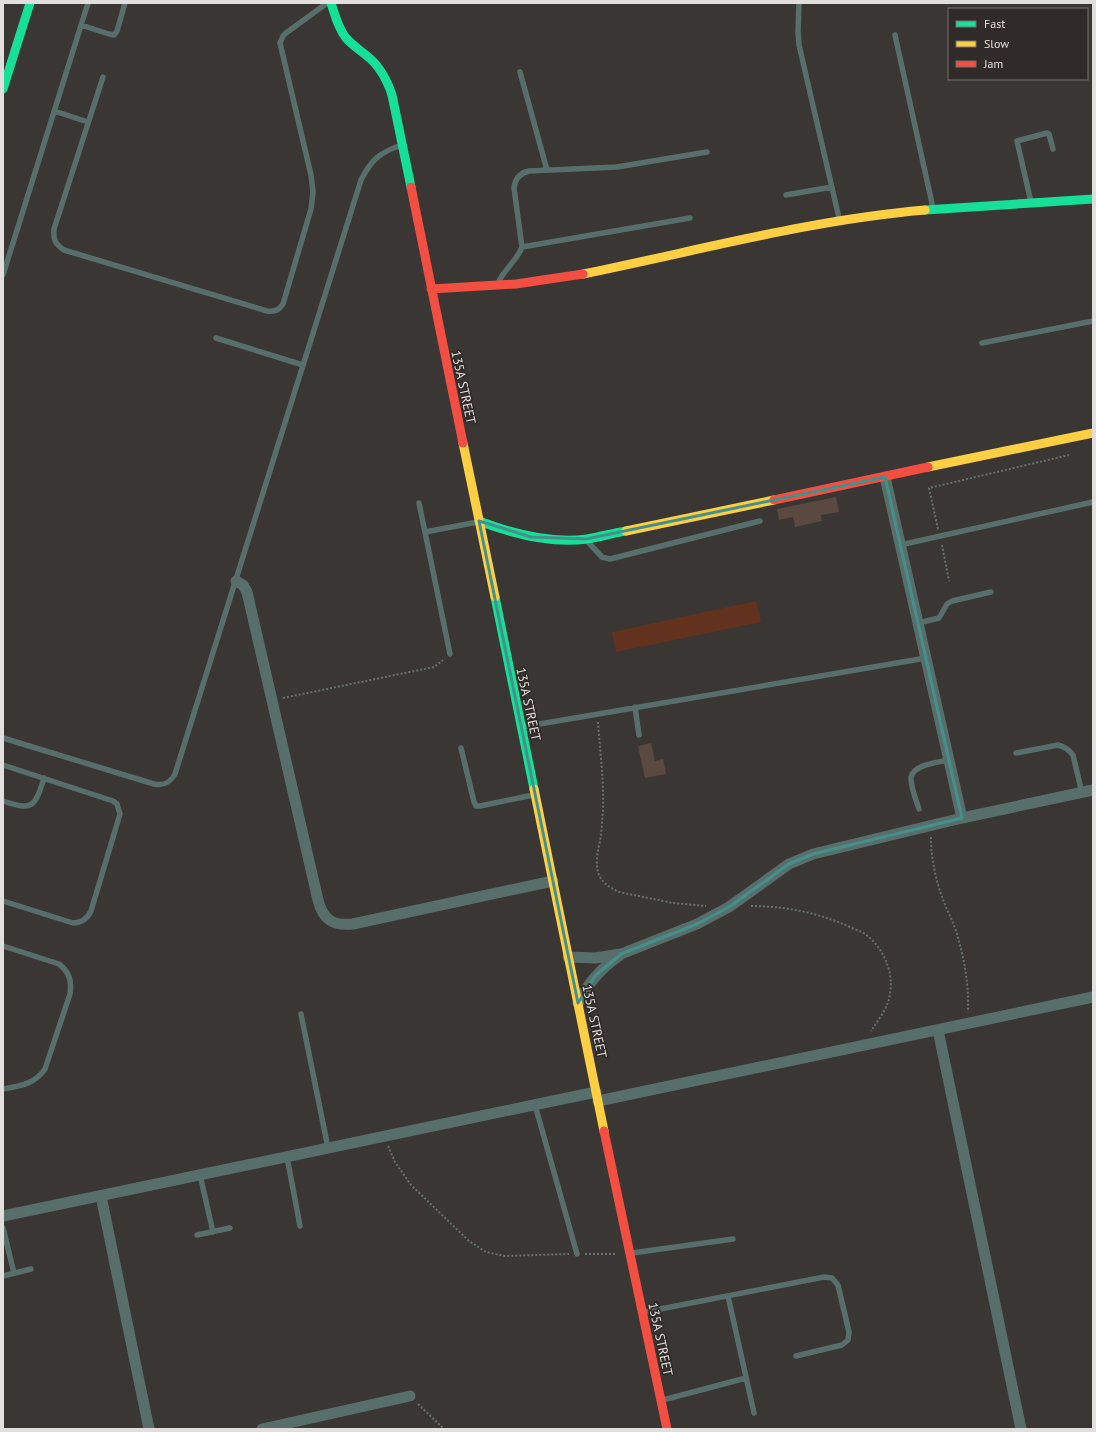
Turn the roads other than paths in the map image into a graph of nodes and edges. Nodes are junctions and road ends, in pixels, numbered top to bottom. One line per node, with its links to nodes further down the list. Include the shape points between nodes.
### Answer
1 (24, 3): 9 (street)
2 (30, 3): 9 (street)
3 (88, 3): 8 (lane)
4 (125, 3): 8 (lane, via 114,35)
5 (328, 3): 15 (lane, via 286,33 280,43 313,192 312,209 286,296 277,311 267,311 64,250 58,246 53,235 54,228)
6 (331, 3): 16 (street, 135A STREET, via 338,24 346,37 374,61 386,78)
7 (799, 3): 20 (lane, via 799,45)
8 (81, 25): 14 (lane)
9 (22, 29): 13 (street)
10 (895, 35): 24 (lane)
11 (520, 72): 19 (lane)
12 (103, 77): 15 (lane)
13 (3, 89)
14 (54, 111): 15 (lane); 28 (lane)
15 (88, 122)
16 (402, 145): 30 (street, 135A STREET); 34 (lane, via 388,149 377,157 361,180)
17 (1053, 149): 23 (lane, via 1049,134 1046,133 1017,141)
18 (707, 152): 19 (lane, via 622,166)
19 (547, 170): 27 (lane, via 524,172 515,183)
20 (832, 187): 21 (lane); 26 (lane)
21 (786, 195)
22 (1093, 199): 23 (street)
23 (1031, 202): 24 (street)
24 (933, 209): 26 (street)
25 (690, 218): 27 (lane)
26 (840, 220): 29 (street, via 584,274)
27 (522, 247): 29 (lane, via 520,255 507,268)
28 (3, 275)
29 (497, 286): 30 (street)
30 (431, 289): 39 (street, 135A STREET)
31 (1093, 321): 33 (lane)
32 (216, 338): 34 (lane)
33 (982, 343)
34 (304, 365): 44 (lane)
35 (1093, 432): 36 (street)
36 (885, 477): 42 (street); 43 (street)
37 (1093, 502): 43 (lane)
38 (419, 503): 41 (lane)
39 (478, 521): 41 (lane); 42 (street, via 531,537 558,540); 50 (street, 135A STREET)
40 (760, 521): 42 (lane, via 610,559 602,557)
41 (425, 532): 47 (lane)
42 (586, 539)
43 (900, 545): 46 (street)
44 (236, 581): 52 (lane, via 175,774 167,784 154,784); 63 (street, via 243,585 247,592 320,910 326,918 334,923 353,924)
45 (991, 592): 46 (lane, via 952,600 939,618)
46 (918, 623): 48 (street)
47 (450, 654)
48 (926, 658): 49 (lane); 55 (street)
49 (635, 707): 50 (lane); 51 (lane)
50 (521, 727): 59 (street, 135A STREET)
51 (639, 735)
52 (3, 738)
53 (461, 748): 59 (lane, via 476,806)
54 (1016, 753): 58 (lane, via 1064,746 1073,755)
55 (948, 760): 61 (lane, via 921,767 912,773); 62 (street)
56 (3, 765): 57 (lane)
57 (44, 778): 60 (lane, via 37,799 28,806 22,807); 64 (lane, via 108,798 117,804 119,809 120,819 91,911 84,920 73,923)
58 (1088, 791): 62 (street)
59 (535, 795): 63 (street, 135A STREET)
60 (3, 801)
61 (918, 809)
62 (962, 818): 66 (street, via 813,854 789,864 728,907 697,924)
63 (553, 881): 67 (street, 135A STREET)
64 (3, 901)
65 (3, 946): 72 (lane, via 59,964 66,969 72,985 45,1069 41,1075 28,1083)
66 (621, 954): 67 (street, via 595,958); 69 (street, via 596,975)
67 (568, 957): 69 (street, 135A STREET)
68 (1093, 997): 71 (street)
69 (578, 1003): 73 (street, 135A STREET)
70 (301, 1014): 75 (lane)
71 (938, 1030): 73 (street); 101 (street)
72 (3, 1089)
73 (597, 1096): 74 (street); 86 (street, 135A STREET)
74 (535, 1105): 75 (street); 87 (lane)
75 (328, 1148): 76 (street)
76 (287, 1157): 77 (street); 80 (lane)
77 (200, 1175): 78 (street); 83 (lane)
78 (101, 1196): 79 (street); 98 (street)
79 (3, 1216)
80 (300, 1226)
81 (3, 1228): 89 (lane)
82 (230, 1228): 83 (lane)
83 (213, 1232): 84 (lane)
84 (197, 1235)
85 (733, 1239): 86 (lane)
86 (630, 1253): 92 (street, 135A STREET)
87 (577, 1254)
88 (31, 1269): 89 (lane)
89 (14, 1273): 90 (lane)
90 (3, 1276)
91 (728, 1296): 92 (lane); 93 (lane, via 824,1278 836,1281 849,1332 848,1340 842,1345); 94 (lane)
92 (642, 1312): 96 (street, 135A STREET)
93 (796, 1356)
94 (746, 1378): 96 (lane); 97 (lane)
95 (410, 1396): 99 (street)
96 (661, 1401): 100 (street, 135A STREET)
97 (754, 1413)
98 (150, 1429)
99 (262, 1429)
100 (667, 1429)
101 (1021, 1429)

